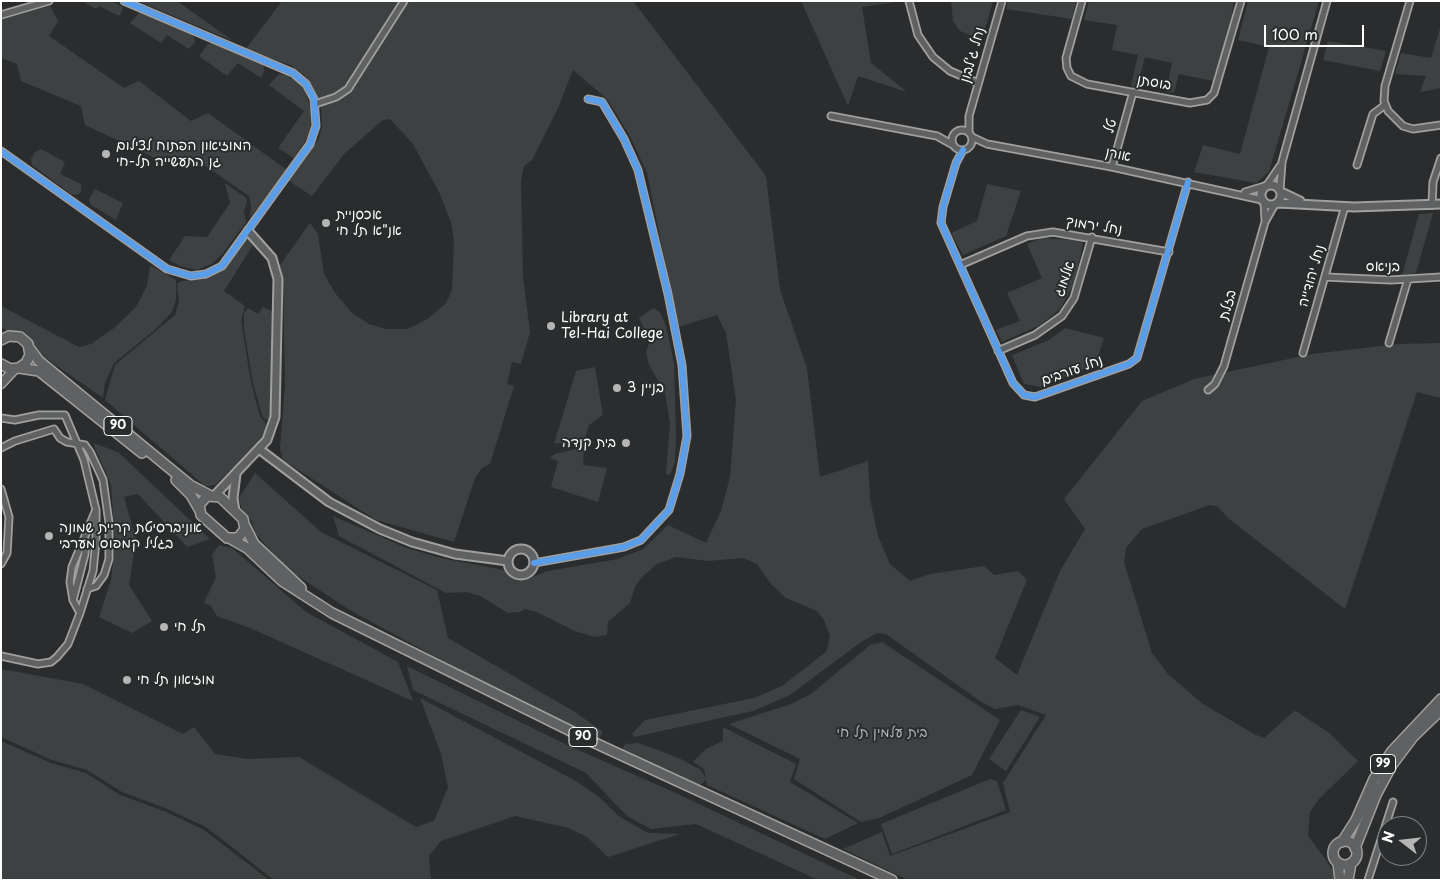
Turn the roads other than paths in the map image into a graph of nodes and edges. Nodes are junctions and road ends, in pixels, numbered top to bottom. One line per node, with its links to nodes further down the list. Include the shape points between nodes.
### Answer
1 (49, 1): 10 (street)
2 (124, 1): 14 (street, via 293,73 306,84)
3 (404, 1): 14 (street, via 348,89)
4 (909, 1): 11 (street, via 918,35 933,57 950,71)
5 (1002, 1): 11 (street, נחל ג'לבון)
6 (1082, 1): 12 (street, בוסתן, via 1066,58 1067,68 1078,81)
7 (1241, 1): 12 (street, בוסתן, via 1218,84 1207,100 1190,103)
8 (1327, 1): 27 (street)
9 (1410, 1): 15 (street, via 1385,86)
10 (1, 15)
11 (978, 83): 17 (street, נחל ג'לבון)
12 (1133, 92): 30 (street, טל)
13 (588, 99): 72 (street, via 602,102 638,170 682,365 687,436 669,510 641,540 624,548)
14 (315, 104): 42 (street, via 316,126 310,144)
15 (1386, 105): 18 (street, via 1403,126 1412,129); 29 (street, via 1375,111 1371,118)
16 (830, 116): 21 (street)
17 (969, 116): 19 (street, נחל ג'לבון); 20 (street, נחל ג'לבון)
18 (1441, 125)
19 (957, 131): 20 (street, אורן); 21 (street); 23 (street, via 952,136)
20 (970, 134): 22 (street, אורן); 24 (street, נחל ג'לבון)
21 (937, 136): 23 (street)
22 (992, 145): 24 (street, אורן); 30 (street, אורן)
23 (954, 146): 24 (street); 28 (street, נחל עורבים)
24 (966, 149): 28 (street, נחל עורבים)
25 (1, 151): 42 (street, via 175,273 191,276 214,271 222,266)
26 (1441, 158): 39 (street, via 1433,182)
27 (1282, 162): 32 (street); 33 (street)
28 (956, 163): 45 (street, נחל עורבים, via 941,223)
29 (1357, 165)
30 (1112, 167): 31 (street, אורן)
31 (1188, 182): 34 (street, אורן); 44 (street, נחל עורבים)
32 (1266, 186): 33 (street, via 1276,185); 34 (street, אורן); 35 (street, via 1261,194)
33 (1280, 190): 36 (street); 37 (street)
34 (1238, 193): 35 (street, אורן)
35 (1263, 201): 36 (street); 41 (street, בזלת)
36 (1276, 203): 37 (street); 41 (street, בזלת)
37 (1308, 203): 40 (street)
38 (1441, 204): 39 (street)
39 (1432, 205): 40 (street)
40 (1345, 206): 46 (street, נחל יהודייה)
41 (1265, 222): 57 (street, בזלת, via 1224,366)
42 (248, 231): 61 (street, via 272,258 278,278 275,417 270,433)
43 (1092, 237): 44 (street, נחל ירמוך); 45 (street, נחל ירמוך, via 1064,232 1039,233); 52 (street, אלמוג, via 1074,298 1062,316 1035,335)
44 (1169, 252): 52 (street, נחל עורבים, via 1140,351 1133,362 1035,397 1018,390)
45 (960, 265): 52 (street, נחל עורבים)
46 (1325, 277): 48 (street, בניאס); 53 (street, נחל יהודייה)
47 (1441, 277): 48 (street, בניאס)
48 (1408, 279): 50 (street)
49 (3, 337): 51 (highway, 90, via 20,337)
50 (1389, 343)
51 (30, 349): 55 (highway, via 28,359); 64 (highway, 90, via 39,361 190,485)
52 (998, 351)
53 (1303, 353)
54 (1, 364): 55 (highway, 90)
55 (17, 369): 56 (main road); 65 (highway, 90, via 40,372 179,483)
56 (1, 384)
57 (1208, 390)
58 (1, 418): 59 (street, via 15,420 39,415 65,415)
59 (77, 443): 60 (street, via 60,438 54,430); 66 (street); 74 (street, via 85,445 103,480 109,523 109,559 104,575 96,586)
60 (1, 448)
61 (259, 449): 62 (street); 71 (street, via 329,502 380,529 455,554)
62 (236, 474): 64 (street); 67 (street, via 232,498)
63 (1, 489): 73 (street, via 9,517 7,553)
64 (213, 495): 65 (highway, via 202,500); 67 (highway, 90)
65 (199, 508): 70 (highway, 90, via 203,518)
66 (96, 510): 69 (street); 74 (street, via 94,570)
67 (236, 511): 68 (highway, 90)
68 (245, 526): 70 (highway, via 241,536); 77 (highway, 90, via 254,544 284,574)
69 (85, 537): 75 (street, via 85,554); 75 (street, via 72,567)
70 (231, 539): 77 (highway, 90, via 247,548 282,581)
71 (508, 561): 72 (street, via 514,552 521,549 532,555); 72 (street, via 512,572 518,575 529,573)
72 (534, 563)
73 (1, 564)
74 (87, 589): 76 (street)
75 (73, 600): 76 (street)
76 (80, 613): 78 (street, via 68,644 51,662 38,664)
77 (332, 613): 86 (highway, 90, via 595,743)
78 (1, 656)
79 (1441, 699): 82 (highway, 99, via 1392,751)
80 (1441, 710): 83 (highway, 99, via 1413,737 1392,765)
81 (1393, 802): 89 (street)
82 (1342, 842): 83 (highway, via 1349,842); 84 (highway, 99, via 1334,850)
83 (1355, 848): 85 (highway, 99, via 1356,854)
84 (1338, 863): 85 (highway); 87 (highway, 99)
85 (1351, 863): 88 (highway, 99)
86 (892, 880)
87 (1340, 880)
88 (1348, 880)
89 (1368, 880)

